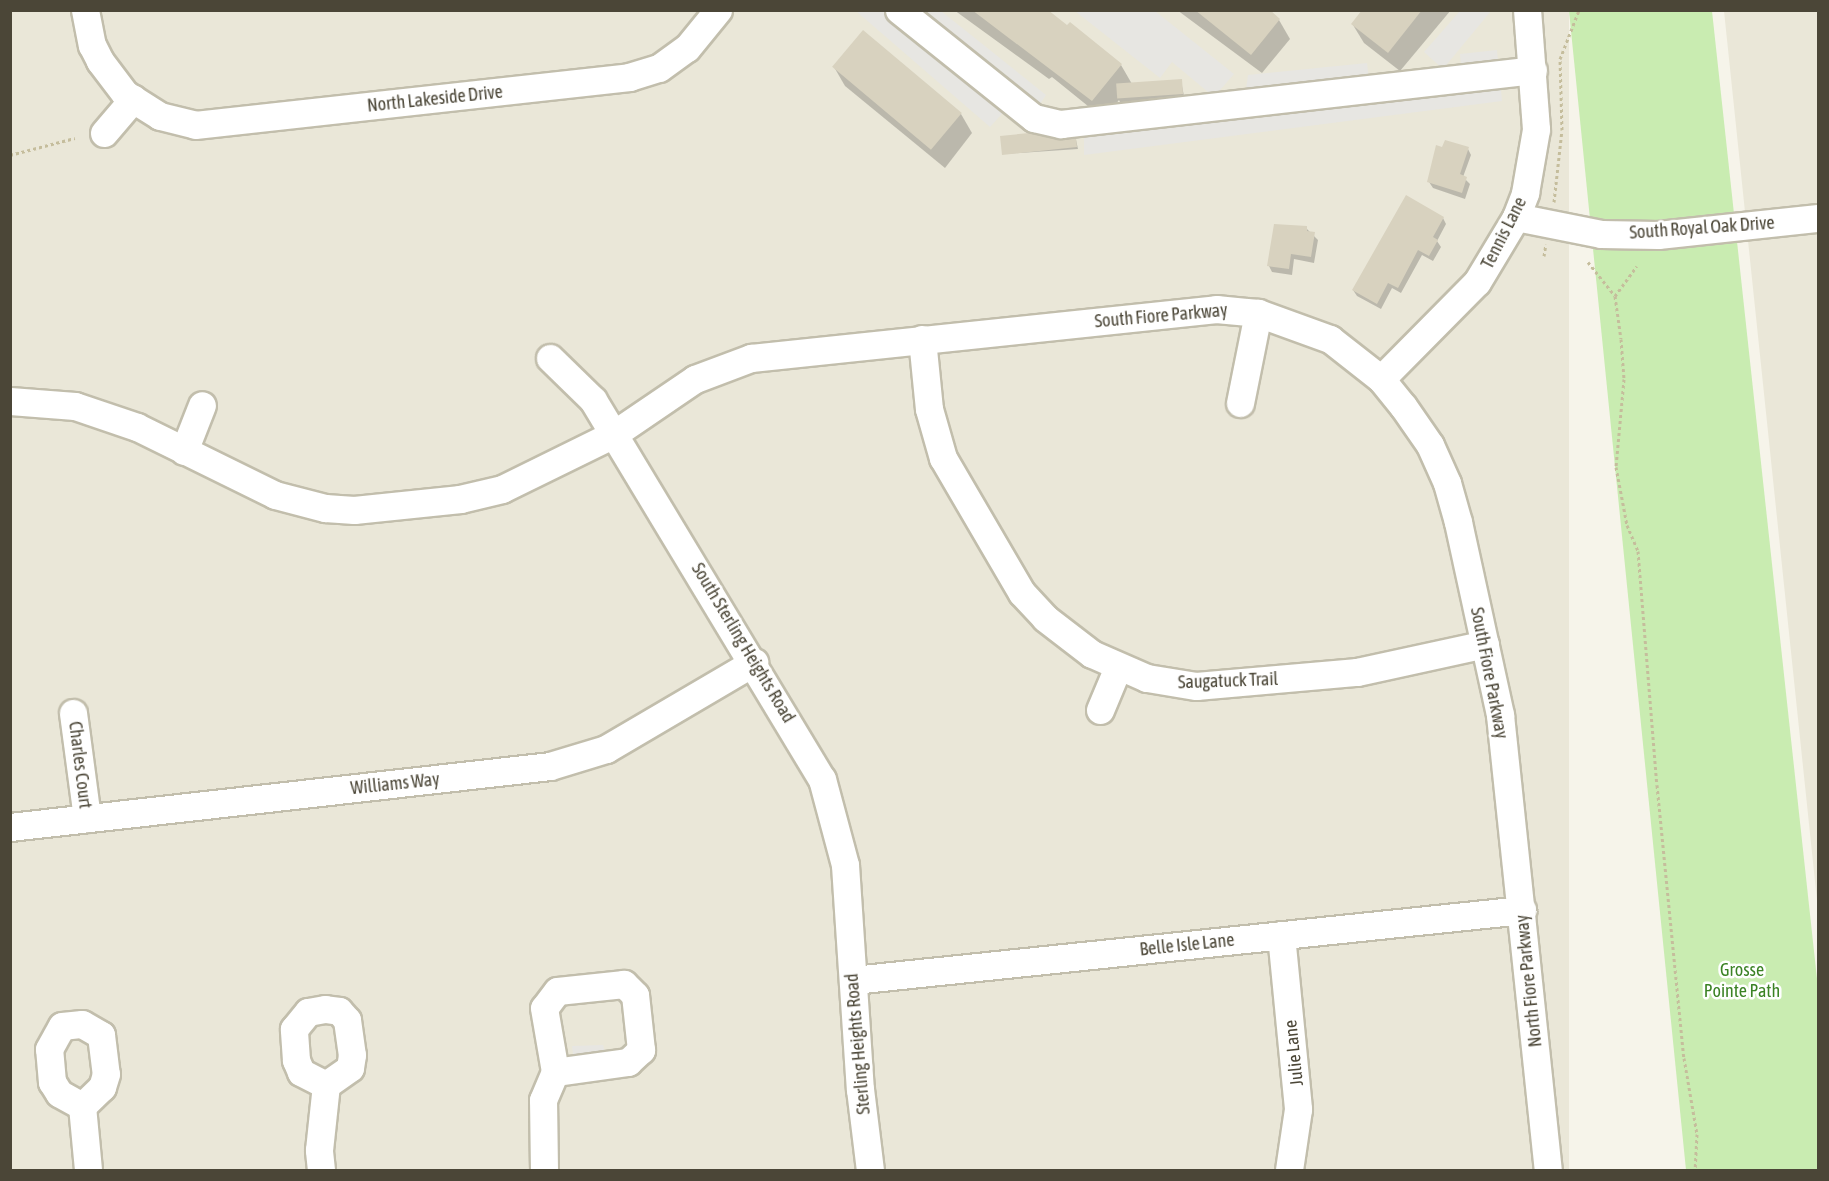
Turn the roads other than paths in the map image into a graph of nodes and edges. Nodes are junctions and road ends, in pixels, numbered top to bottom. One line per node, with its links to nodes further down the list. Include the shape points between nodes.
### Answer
1 (85, 10): 6 (street, North Lakeside Drive, via 100,62)
2 (718, 10): 6 (street, North Lakeside Drive, via 687,48 659,68 628,77 195,125 160,116)
3 (899, 10): 5 (street, via 1034,118 1061,124)
4 (1527, 10): 5 (street, Tennis Lane)
5 (1533, 70): 8 (street, Tennis Lane, via 1536,129 1525,193)
6 (133, 99): 7 (street)
7 (104, 133)
8 (1516, 217): 9 (street, South Royal Oak Drive, via 1600,234 1652,235); 13 (street, Tennis Lane, via 1477,282)
9 (1818, 218)
10 (1258, 313): 11 (street, South Fiore Parkway, via 1216,309); 13 (street, South Fiore Parkway, via 1330,339); 15 (street)
11 (922, 339): 17 (street, South Fiore Parkway, via 751,358 695,379); 21 (street, Saugatuck Trail, via 929,409 943,458 1001,561 1045,618 1077,645)
12 (550, 358): 17 (street, South Sterling Heights Road, via 593,400)
13 (1381, 379): 19 (street, South Fiore Parkway, via 1430,445 1447,483)
14 (10, 401): 18 (street, via 75,406 136,427)
15 (1239, 403)
16 (202, 405): 18 (street)
17 (614, 434): 18 (street, via 502,489 460,499 354,510 325,508 275,495); 20 (street, South Sterling Heights Road)
18 (184, 451)
19 (1485, 644): 21 (street, Saugatuck Trail, via 1357,672 1247,683 1175,685); 24 (street, South Fiore Parkway, via 1500,715)
20 (754, 662): 25 (street, Williams Way, via 634,735 579,760); 28 (street, South Sterling Heights Road, via 822,779 845,866)
21 (1118, 667): 22 (street)
22 (1100, 710)
23 (74, 712): 25 (street, Charles Court)
24 (1509, 792): 27 (street, North Fiore Parkway)
25 (87, 818): 26 (street, Williams Way)
26 (10, 826)
27 (1522, 910): 29 (street, Belle Isle Lane); 39 (street, North Fiore Parkway)
28 (848, 917): 30 (street, Sterling Heights Road)
29 (1281, 935): 30 (street, Belle Isle Lane); 38 (street, Julie Lane, via 1298,1108)
30 (853, 980): 37 (street, Sterling Heights Road)
31 (555, 1072): 36 (street, via 543,1100)
32 (326, 1085): 35 (street, via 319,1150)
33 (82, 1106): 34 (street)
34 (88, 1170)
35 (321, 1170)
36 (544, 1170)
37 (870, 1170)
38 (1289, 1170)
39 (1548, 1170)

